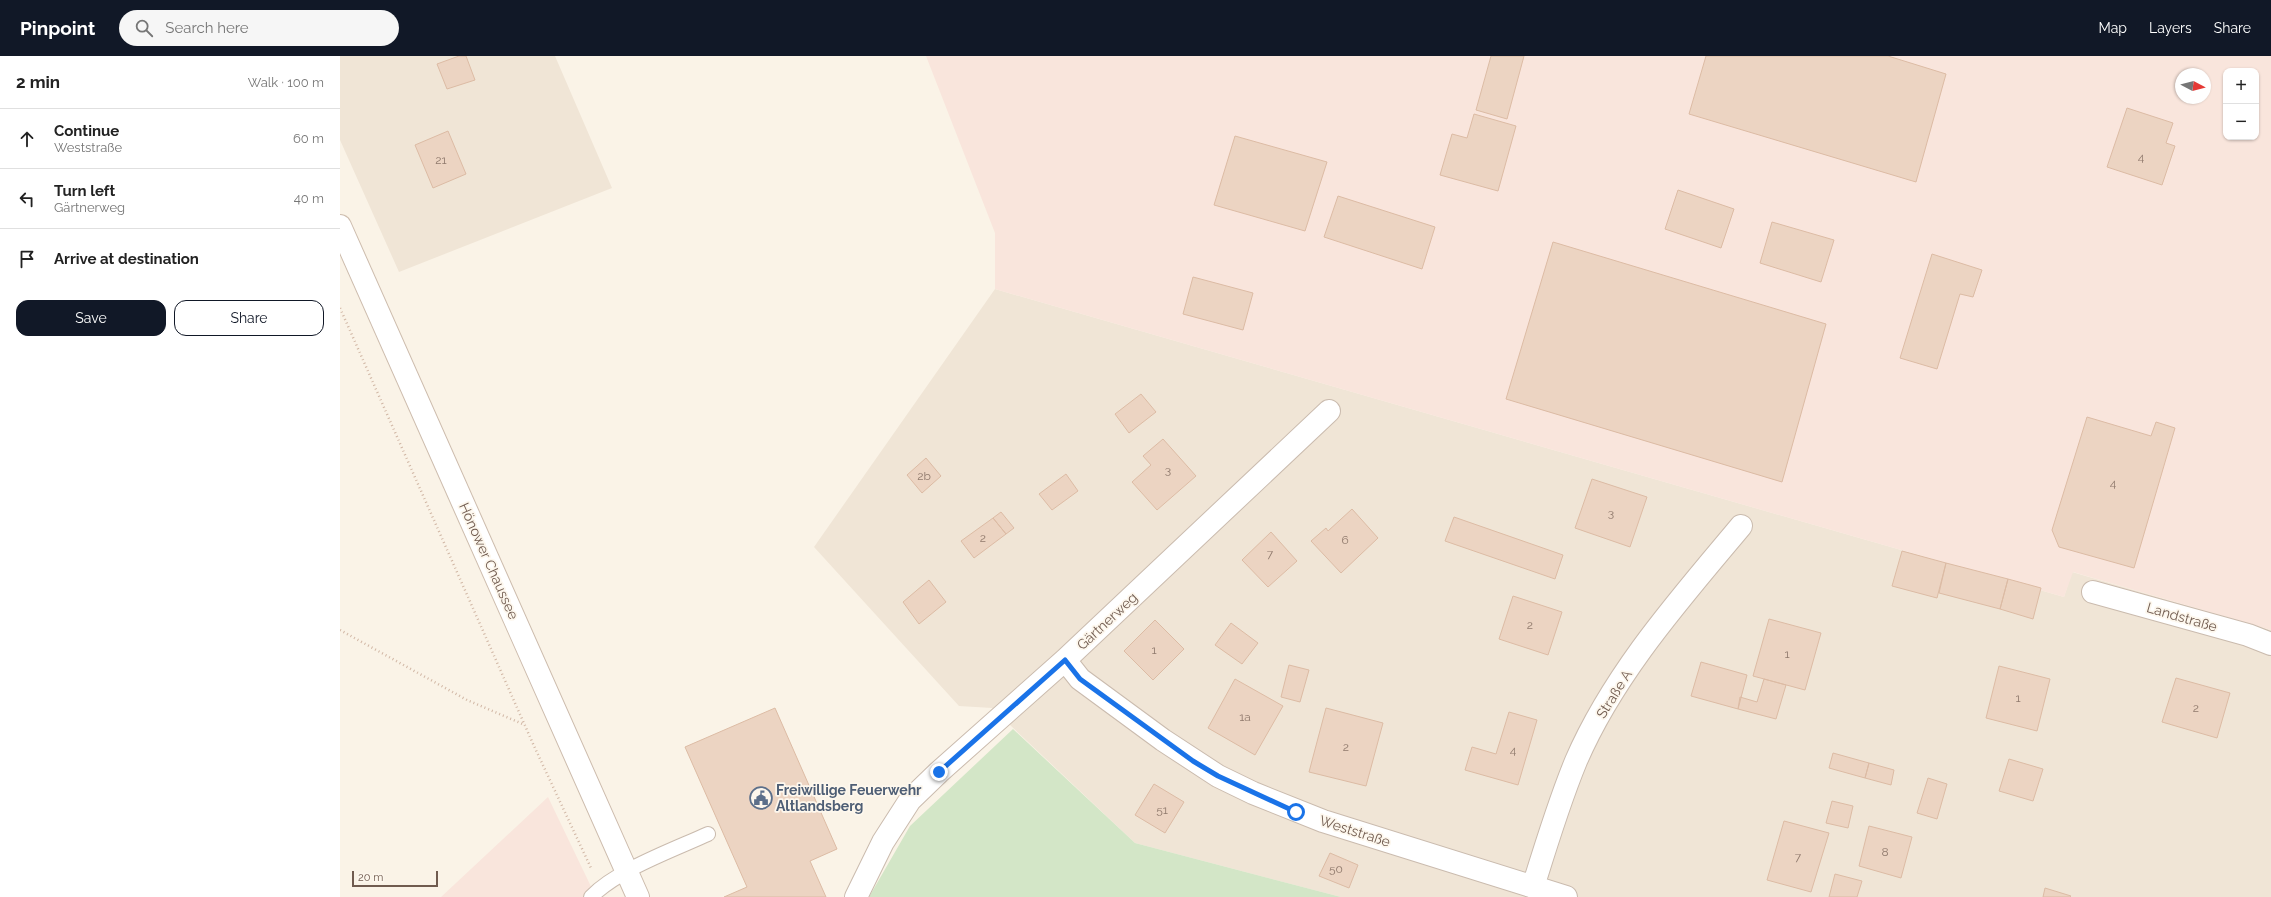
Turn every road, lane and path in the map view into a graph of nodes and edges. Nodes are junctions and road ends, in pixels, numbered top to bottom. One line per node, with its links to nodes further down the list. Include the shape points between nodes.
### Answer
1 (340, 226): 11 (street, Hönower Chaussee)
2 (340, 308): 9 (path)
3 (1329, 411): 8 (street, Gärtnerweg)
4 (1741, 526): 12 (street, Straße A, via 1670,610 1620,682 1598,719 1576,761)
5 (2093, 592): 7 (street, Landstraße, via 2248,635)
6 (340, 630): 9 (path, via 468,700)
7 (2271, 644)
8 (1065, 660): 12 (street, Weststraße, via 1080,679 1163,740 1218,776 1253,793 1323,821); 15 (street, Gärtnerweg, via 910,800 883,842)
9 (525, 725): 13 (path)
10 (708, 834): 11 (lane)
11 (626, 873): 13 (lane); 14 (street, Hönower Chaussee)
12 (1533, 887): 16 (street, Weststraße)
13 (596, 892)
14 (638, 897)
15 (856, 897)
16 (1566, 897)

